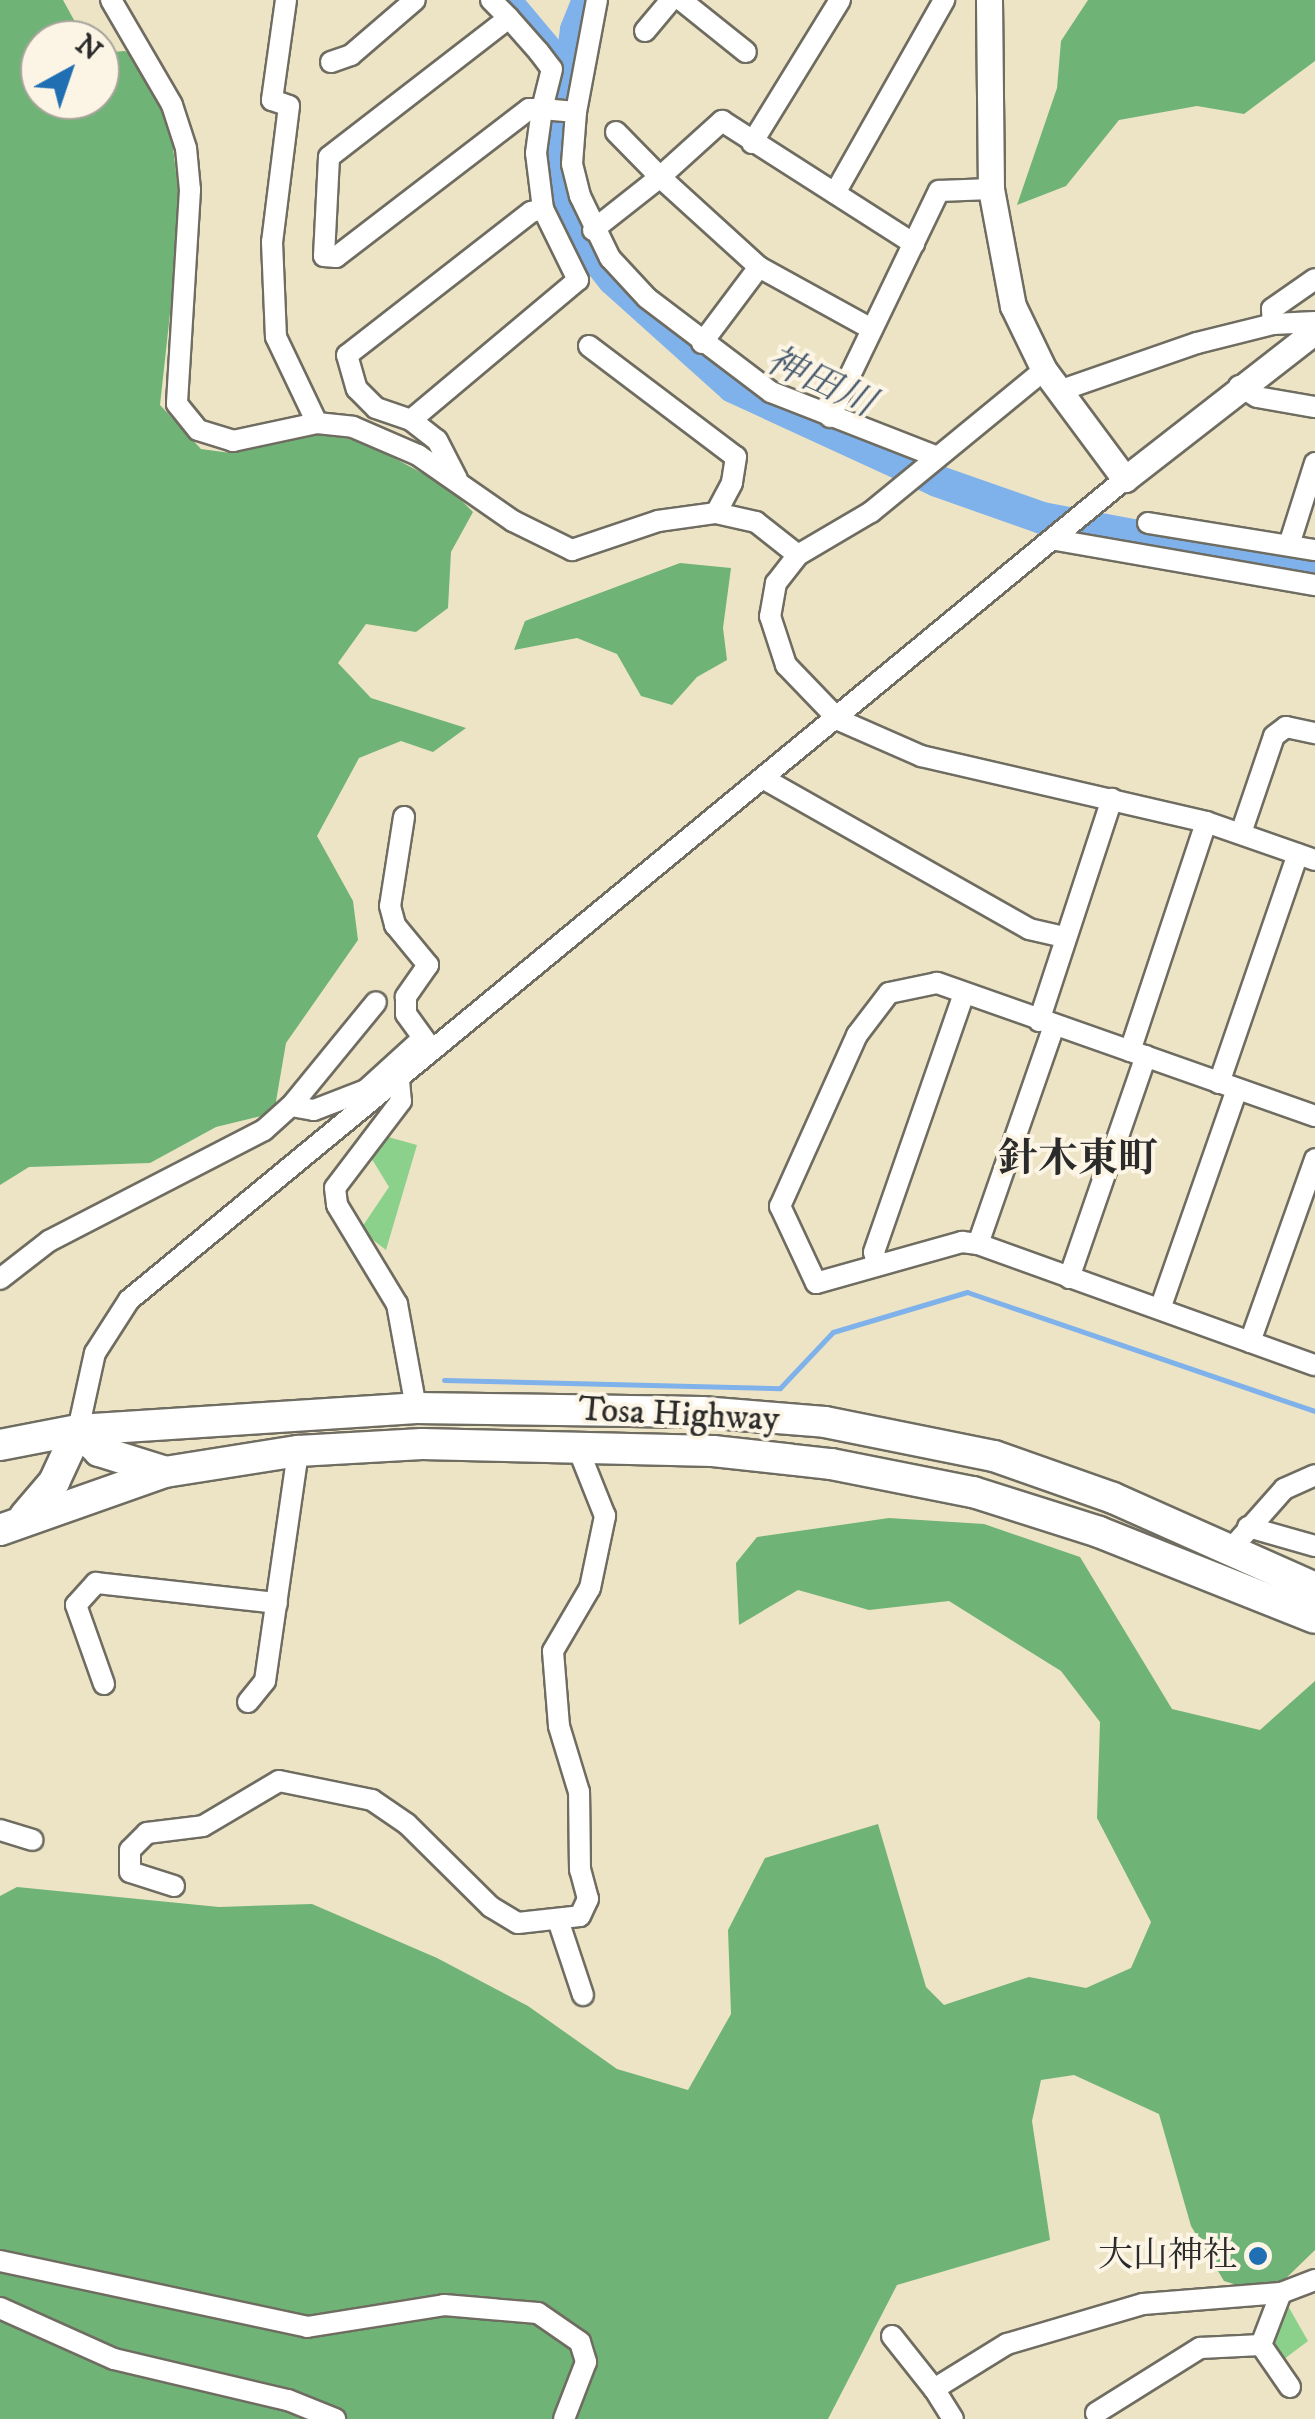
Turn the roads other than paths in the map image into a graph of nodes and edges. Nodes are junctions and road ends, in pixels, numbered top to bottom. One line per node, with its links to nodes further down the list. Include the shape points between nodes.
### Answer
1 (111, 0): 37 (street, via 164,89 186,148 190,190 178,404 198,430 233,440)
2 (286, 0): 37 (street, via 272,100 289,106 272,242 276,337)
3 (415, 0): 14 (street, via 351,55)
4 (491, 0): 11 (street)
5 (597, 0): 15 (street)
6 (671, 0): 12 (street)
7 (680, 0): 13 (street)
8 (840, 0): 17 (street)
9 (944, 0): 20 (street)
10 (989, 0): 19 (main road)
11 (509, 18): 15 (street, via 552,70); 15 (street, via 329,158 324,256 336,258 529,109)
12 (646, 31)
13 (746, 52)
14 (330, 62)
15 (560, 110): 21 (street, via 536,153); 22 (street)
16 (616, 132): 18 (street)
17 (752, 143): 18 (street, via 722,121); 20 (street)
18 (660, 176): 22 (street); 24 (street)
19 (991, 189): 23 (street, via 940,191); 32 (main road, via 1013,306)
20 (835, 193): 23 (street)
21 (544, 209): 36 (street, via 578,280); 36 (street, via 531,212 347,354 357,389 376,408)
22 (593, 230): 30 (street, via 647,298)
23 (914, 244): 28 (street)
24 (759, 267): 28 (street); 30 (street)
25 (1315, 278): 27 (street, via 1272,309)
26 (1315, 322): 27 (street)
27 (1273, 324): 32 (street)
28 (872, 329): 35 (street)
29 (1315, 331): 33 (main road)
30 (702, 343): 35 (street, via 740,375)
31 (589, 346): 42 (street, via 736,457 732,484)
32 (1051, 381): 39 (street); 40 (main road)
33 (1239, 386): 34 (street, via 1258,397); 40 (main road)
34 (1315, 407)
35 (830, 418): 39 (street)
36 (411, 420): 41 (street, via 438,440)
37 (317, 424): 41 (street, via 383,437)
38 (1315, 463): 45 (street)
39 (925, 466): 47 (street)
40 (1126, 479): 44 (street)
41 (458, 481): 42 (street, via 513,522 572,550 658,521)
42 (716, 513): 47 (street, via 756,522)
43 (1148, 522): 45 (street)
44 (1060, 536): 48 (street); 49 (street)
45 (1289, 544): 46 (street)
46 (1315, 550)
47 (798, 555): 49 (street, via 776,584 770,616 786,666)
48 (1315, 584)
49 (839, 720): 51 (street); 52 (street, via 957,768)
50 (1315, 733): 55 (street, via 1286,726 1274,736)
51 (766, 780): 57 (street, via 1028,930); 61 (street)
52 (1112, 799): 54 (street); 57 (street)
53 (404, 817): 61 (street, via 390,906 396,925 428,965 406,996 406,1014)
54 (1206, 822): 55 (street); 62 (street)
55 (1241, 833): 56 (street)
56 (1307, 857): 64 (street)
57 (1065, 937): 60 (street)
58 (964, 993): 60 (street); 69 (street, via 874,1252); 69 (street, via 937,983 889,993 857,1036 780,1206 816,1283)
59 (376, 1002): 65 (street)
60 (1047, 1024): 62 (street); 68 (street)
61 (428, 1044): 63 (street); 65 (street, via 341,1104)
62 (1138, 1053): 64 (street); 70 (street)
63 (399, 1080): 75 (street, via 401,1101 345,1166 335,1188 337,1205 397,1304); 76 (street, via 129,1300 95,1353)
64 (1228, 1086): 66 (street); 72 (street)
65 (291, 1106): 71 (street, via 264,1130 76,1225)
66 (1314, 1111)
67 (1315, 1159): 73 (street)
68 (978, 1244): 69 (street); 70 (street)
69 (877, 1264)
70 (1069, 1278): 72 (street)
71 (0, 1279)
72 (1160, 1309): 73 (street)
73 (1250, 1342): 74 (street)
74 (1315, 1365)
75 (416, 1408): 76 (highway, Tosa Highway); 83 (highway, Tosa Highway, via 702,1412 825,1422 994,1456)
76 (78, 1430): 77 (highway, Tosa Highway); 80 (highway, via 98,1451); 82 (highway, via 54,1482)
77 (0, 1444)
78 (578, 1446): 79 (highway, Tosa Highway); 87 (highway, Tosa Highway, via 831,1464 973,1492 1099,1532); 93 (street, via 605,1516 590,1588 553,1651 560,1726 579,1792 580,1870 588,1898 580,1916)
79 (298, 1451): 80 (highway, Tosa Highway); 86 (street)
80 (165, 1472): 82 (highway, Tosa Highway)
81 (1315, 1474): 83 (street, via 1284,1489)
82 (12, 1524)
83 (1240, 1538): 84 (street); 85 (highway, Tosa Highway)
84 (1315, 1546)
85 (1315, 1588)
86 (277, 1603): 88 (street, via 96,1583 76,1604); 89 (street, via 265,1681)
87 (1315, 1618)
88 (104, 1684)
89 (248, 1702)
90 (0, 1830): 91 (street)
91 (32, 1840)
92 (174, 1886): 93 (street, via 130,1872 130,1850 146,1833 203,1826 280,1781 372,1800 407,1824 490,1907 518,1923)
93 (559, 1923): 94 (street)
94 (583, 1995)
95 (0, 2261): 105 (street, via 307,2327 444,2306 538,2313 580,2342 586,2362)
96 (1315, 2280): 97 (street)
97 (1281, 2292): 100 (street); 102 (street, via 1143,2304 1007,2344)
98 (0, 2308): 104 (street, via 114,2359 288,2400)
99 (892, 2336): 102 (street)
100 (1261, 2346): 101 (street); 103 (street, via 1200,2348)
101 (1290, 2387)
102 (941, 2409)
103 (1096, 2413)
104 (335, 2419)
105 (564, 2419)

